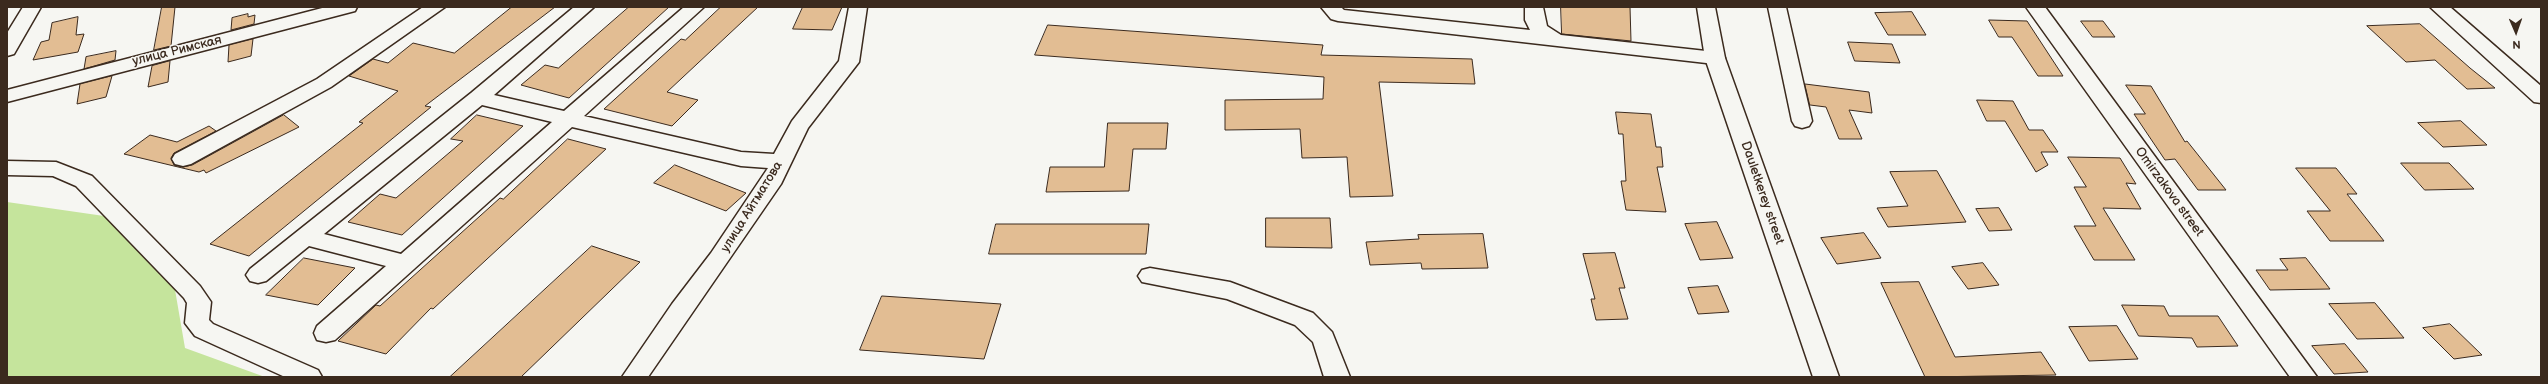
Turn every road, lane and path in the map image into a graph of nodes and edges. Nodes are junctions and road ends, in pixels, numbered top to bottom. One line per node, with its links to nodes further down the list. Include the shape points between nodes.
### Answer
1 (32, 7): 14 (street)
2 (348, 7): 16 (street, улица Римская)
3 (436, 7): 21 (street, via 324,83)
4 (585, 7): 18 (street)
5 (695, 7): 19 (street)
6 (858, 7): 22 (street, улица Айтматова, via 849,62 799,126)
7 (1330, 7): 13 (street, via 1338,15)
8 (1534, 7): 13 (street, via 1536,27)
9 (1706, 7): 15 (street, Dauletkerey street)
10 (1777, 7): 20 (street)
11 (2035, 7): 33 (street, Omirzakova street)
12 (2439, 7): 17 (street)
13 (1549, 38): 15 (street, via 1576,44)
14 (7, 50)
15 (1715, 58): 32 (street, Dauletkerey street)
16 (7, 96)
17 (2541, 97)
18 (478, 98): 19 (street); 24 (street)
19 (567, 120): 22 (street, via 741,159); 25 (street)
20 (1802, 121)
21 (183, 159)
22 (781, 162): 30 (street, улица Айтматова, via 750,214)
23 (7, 168): 29 (street, via 56,169 84,181 192,292 199,302 198,323 204,330)
24 (305, 237): 25 (street); 26 (street)
25 (405, 263): 28 (street)
26 (258, 274)
27 (1150, 276): 31 (street, via 1230,290 1304,319 1315,326 1328,346)
28 (326, 333)
29 (309, 377)
30 (635, 377)
31 (1337, 377)
32 (1826, 377)
33 (2304, 377)

